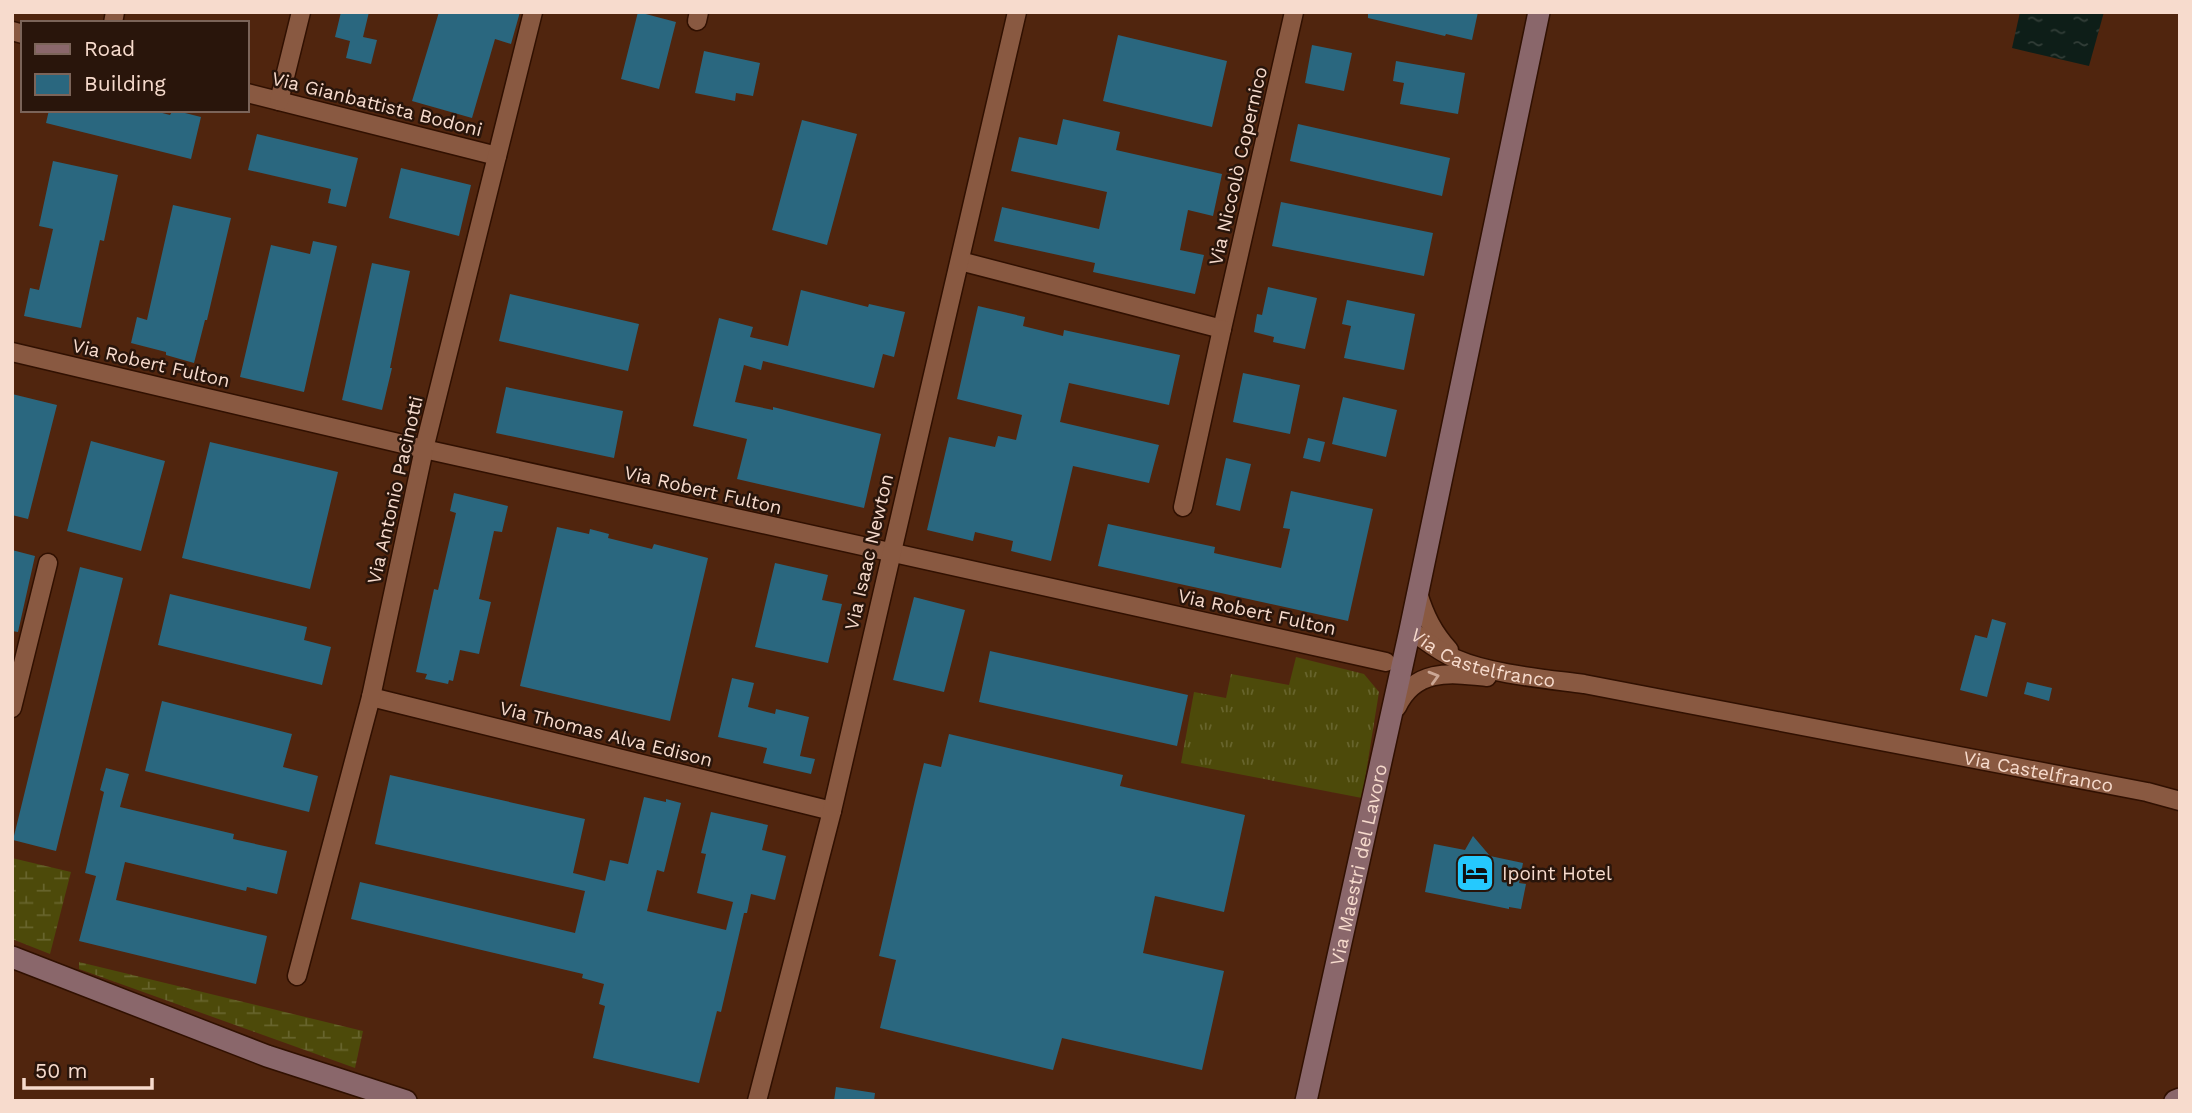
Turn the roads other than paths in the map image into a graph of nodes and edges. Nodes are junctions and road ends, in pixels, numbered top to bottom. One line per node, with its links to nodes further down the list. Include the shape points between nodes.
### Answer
1 (301, 12): 7 (street)
2 (533, 12): 8 (street, Via Antonio Pacinotti)
3 (1017, 12): 9 (street, Via Isaac Newton)
4 (1294, 12): 10 (street, Via Niccolò Copernico)
5 (1539, 12): 16 (street, Via Castelfranco)
6 (248, 93): 7 (street, Via Gianbattista Bodoni)
7 (279, 101): 8 (street, Via Gianbattista Bodoni)
8 (497, 156): 12 (street, Via Antonio Pacinotti)
9 (960, 261): 10 (street); 14 (street, Via Isaac Newton)
10 (1222, 329): 13 (street, Via Niccolò Copernico)
11 (12, 352): 12 (street, Via Robert Fulton)
12 (424, 449): 14 (street, Via Robert Fulton); 21 (street, Via Antonio Pacinotti)
13 (1183, 507)
14 (890, 554): 19 (street, Via Robert Fulton); 25 (street, Via Isaac Newton)
15 (48, 563): 22 (street)
16 (1418, 592): 17 (street, Via Castelfranco); 18 (street, via 1425,618)
17 (1410, 630): 18 (street, Via Castelfranco); 23 (street, Via Maestri del Lavoro)
18 (1459, 660): 20 (street, Via Castelfranco)
19 (1386, 662)
20 (1543, 679): 23 (street, one-way to 20, via 1410,686 1429,678 1447,674); 24 (street, Via Castelfranco)
21 (371, 697): 25 (street, Via Thomas Alva Edison); 27 (street, Via Antonio Pacinotti)
22 (12, 709)
23 (1389, 723): 31 (street, Via Maestri del Lavoro)
24 (2180, 801)
25 (832, 811): 30 (street, Via Isaac Newton)
26 (12, 957): 29 (street, via 267,1056)
27 (297, 976)
28 (2180, 1099): 32 (street)
29 (406, 1101)
30 (757, 1101)
31 (1306, 1101)
32 (2175, 1101)

